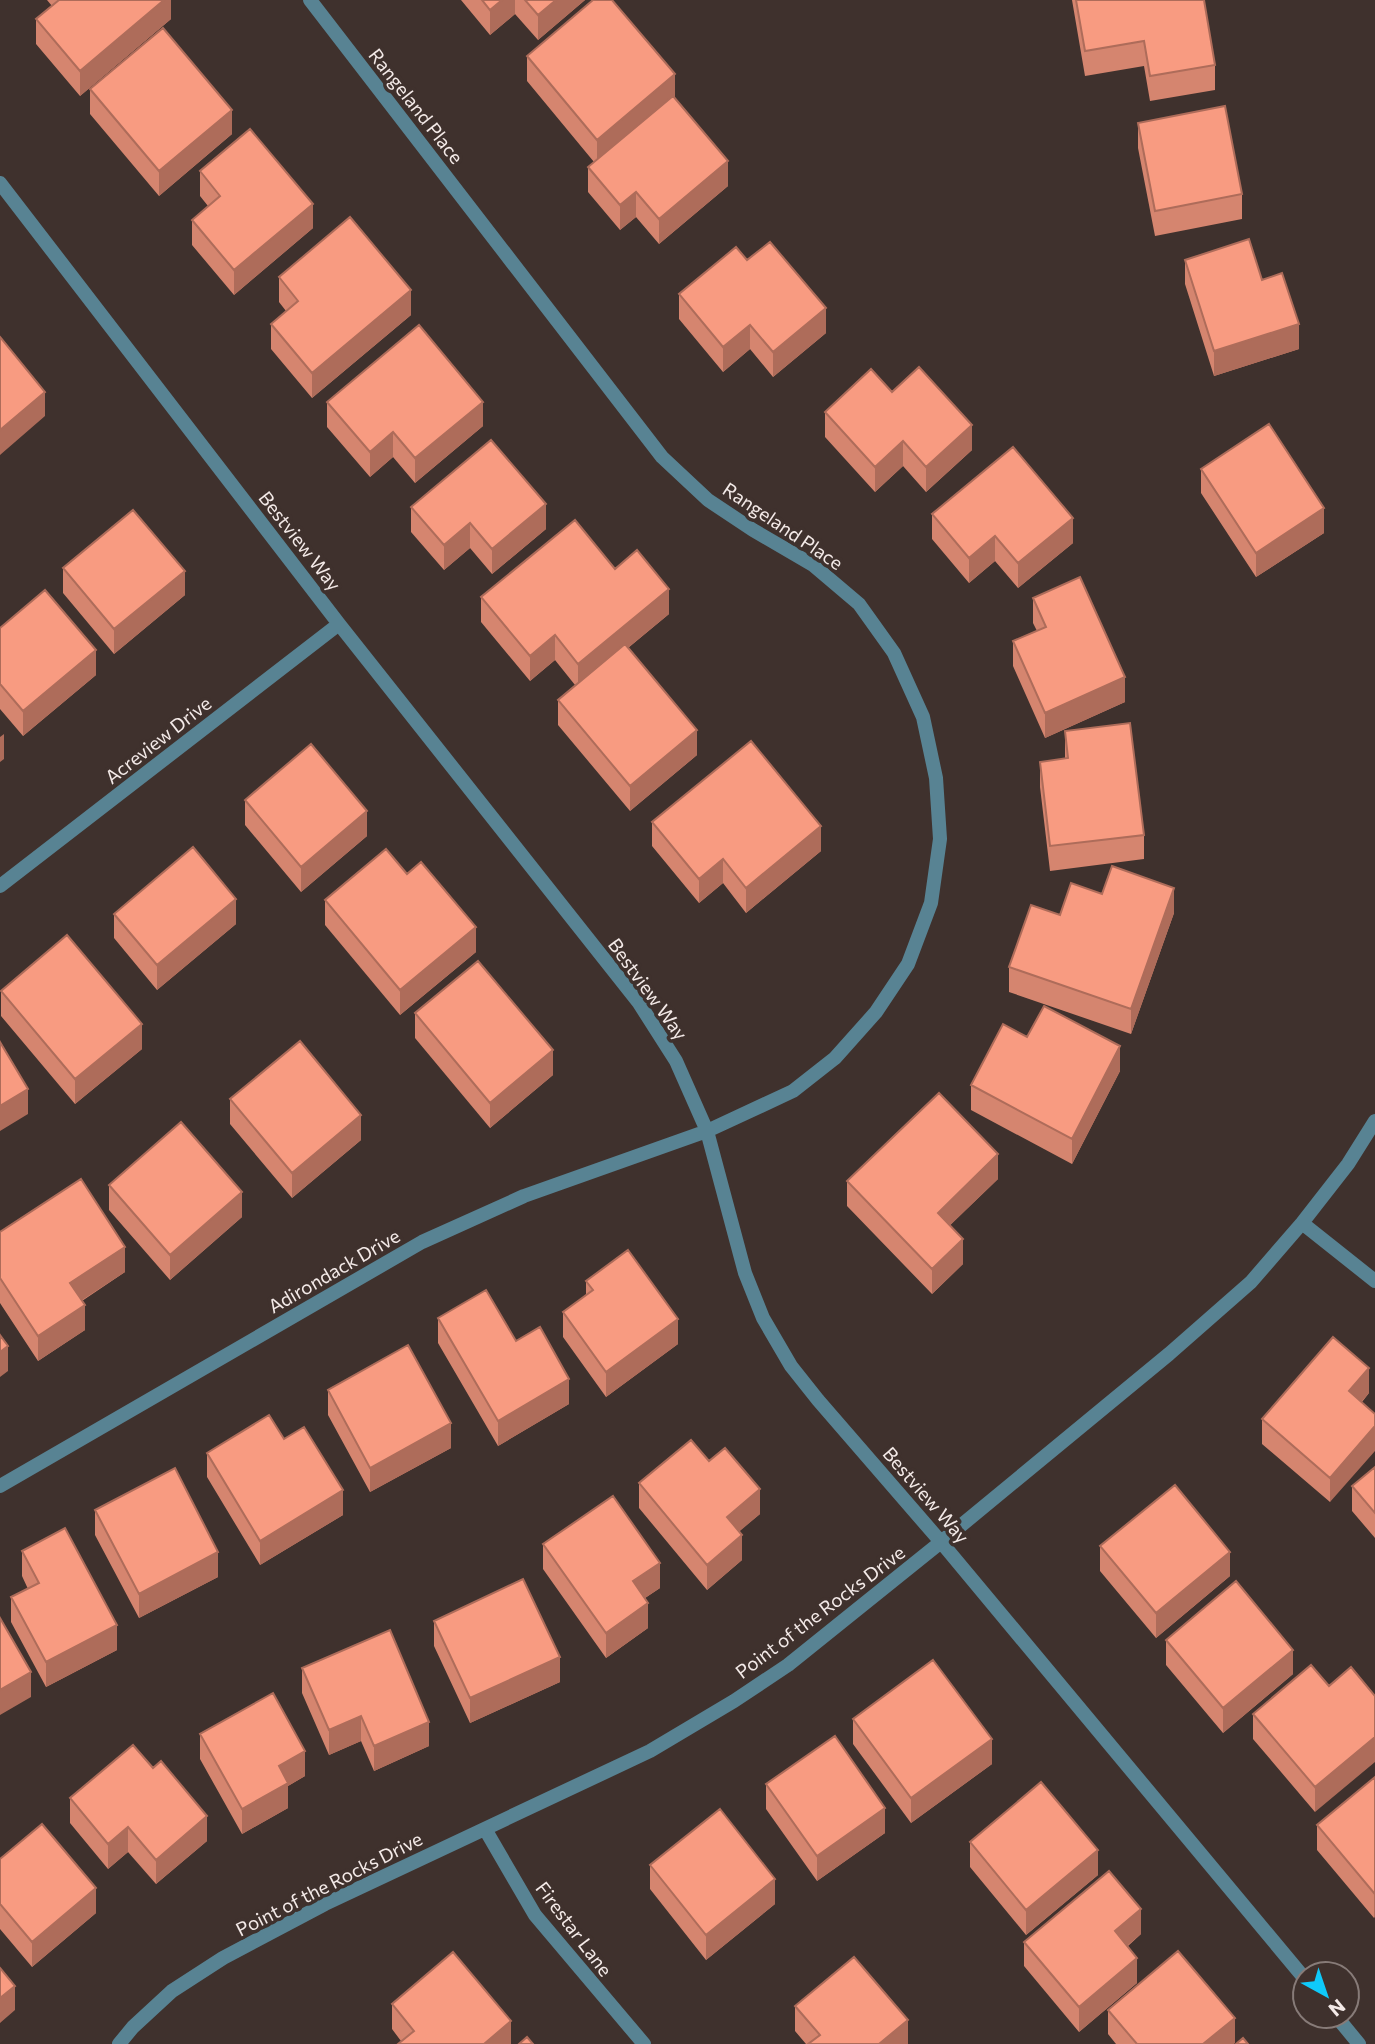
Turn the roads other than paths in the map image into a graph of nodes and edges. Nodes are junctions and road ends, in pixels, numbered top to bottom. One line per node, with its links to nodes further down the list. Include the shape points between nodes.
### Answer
1 (310, 0): 7 (street, Rangeland Place, via 662,457 708,500 813,565 859,604 894,653 923,717 936,778 940,839 931,903 908,964 876,1012 835,1058 793,1091)
2 (0, 183): 3 (street, Bestview Way)
3 (5, 199): 4 (street, Bestview Way)
4 (339, 624): 5 (street, Acreview Drive); 7 (street, Bestview Way, via 639,1003 676,1061)
5 (0, 887)
6 (1375, 1121): 8 (street, Point of the Rocks Drive)
7 (707, 1131): 10 (street, Adirondack Drive, via 524,1196 422,1242); 11 (street, Bestview Way, via 745,1273 763,1318 818,1400)
8 (1302, 1223): 9 (street); 11 (street, Point of the Rocks Drive, via 1241,1292)
9 (1375, 1281)
10 (0, 1486)
11 (942, 1542): 12 (street, Point of the Rocks Drive, via 788,1665 734,1701 650,1751); 13 (street, Bestview Way)
12 (485, 1829): 15 (street, Point of the Rocks Drive, via 223,1958 172,1991); 16 (street, Firestar Lane, via 535,1914)
13 (1291, 1962)
14 (1348, 2030): 17 (street)
15 (119, 2044)
16 (644, 2044)
17 (1359, 2044)

